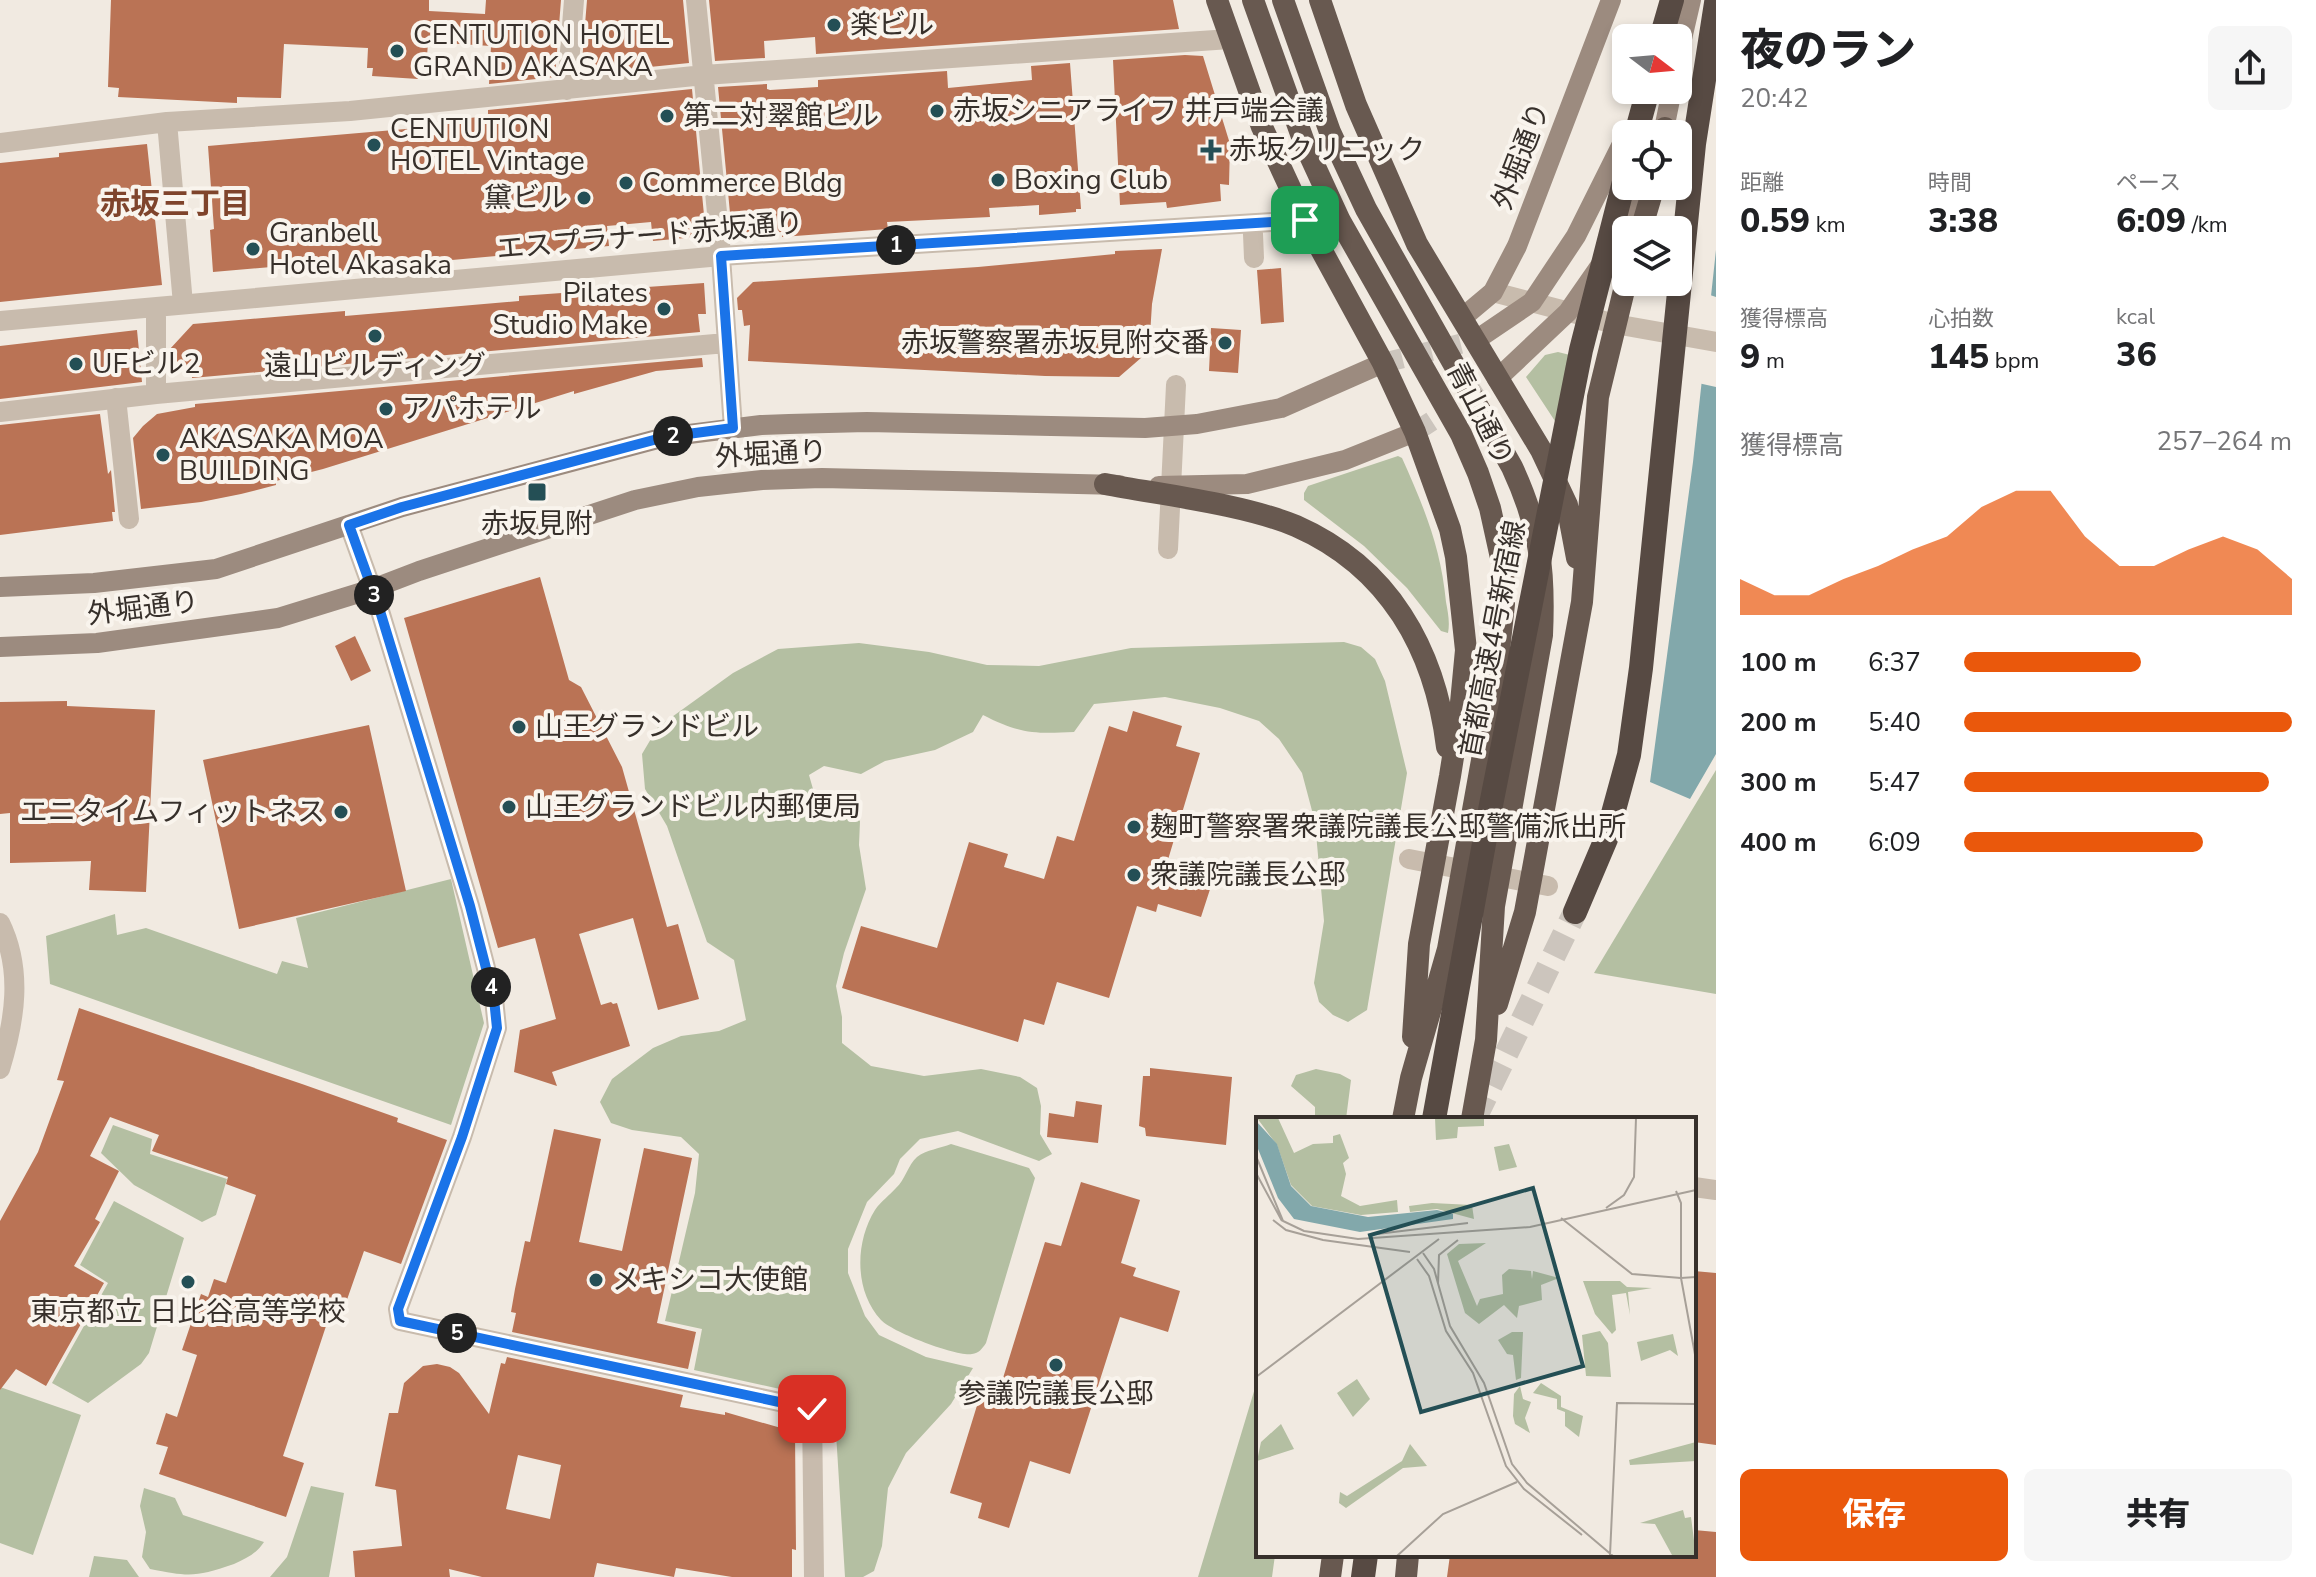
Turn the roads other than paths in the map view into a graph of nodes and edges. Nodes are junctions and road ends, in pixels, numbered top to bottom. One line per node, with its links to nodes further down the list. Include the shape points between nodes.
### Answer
1 (574, 0): 15 (street)
2 (696, 0): 14 (street)
3 (1217, 0): 13 (highway)
4 (1253, 0): 60 (highway, 青山通り, via 1305,145 1340,221 1461,434 1490,508 1503,567 1502,645 1493,704 1448,949)
5 (1283, 0): 58 (highway, 青山通り, via 1330,132 1366,209 1512,467 1526,497 1541,557 1542,635 1494,906)
6 (1320, 0): 31 (highway, via 1356,105 1417,244)
7 (1611, 0): 25 (main road, 外堀通り, via 1517,246)
8 (1672, 0): 11 (highway)
9 (1691, 0): 12 (main road)
10 (1716, 3): 56 (highway, via 1694,144 1629,755 1606,839)
11 (1665, 24)
12 (1685, 24)
13 (1230, 39): 14 (street); 21 (highway, via 1262,127)
14 (704, 75): 15 (street); 23 (street)
15 (567, 90): 16 (street)
16 (167, 122): 17 (street); 28 (street)
17 (10, 142)
18 (1612, 163): 27 (main road, via 1576,236)
19 (1619, 200): 62 (highway, 首都高速4号新宿線, via 1577,365)
20 (1631, 200): 30 (main road, via 1600,266)
21 (1305, 220): 23 (street, エスプラナード赤坂通り); 37 (highway)
22 (1253, 234): 24 (street)
23 (721, 256): 28 (street, エスプラナード赤坂通り); 36 (street)
24 (1254, 258)
25 (1493, 292): 27 (street); 31 (main road, 外堀通り)
26 (1622, 296): 33 (highway)
27 (1532, 302): 30 (street); 34 (main road)
28 (183, 304): 29 (street, エスプラナード赤坂通り)
29 (156, 308): 32 (street, エスプラナード赤坂通り); 40 (street)
30 (1568, 312): 33 (street); 38 (main road)
31 (1462, 318): 38 (highway)
32 (0, 321)
33 (1615, 324): 35 (street); 51 (highway, via 1598,397)
34 (1476, 340)
35 (1707, 340)
36 (726, 343): 40 (street); 43 (street)
37 (1383, 363): 43 (main road, 外堀通り, via 1281,408 1197,424 1145,428 867,422); 44 (highway)
38 (1497, 379): 51 (highway, via 1567,505)
39 (1176, 385): 48 (street)
40 (156, 394): 41 (street)
41 (116, 398): 42 (street); 46 (street)
42 (0, 412)
43 (733, 428): 47 (main road, 外堀通り, via 665,437)
44 (1415, 432): 45 (main road, 外堀通り, via 1345,460 1247,484); 53 (highway, via 1450,529 1461,580 1466,650)
45 (1105, 484): 50 (main road, 外堀通り, via 822,478 698,487 635,500); 53 (highway, via 1266,516 1326,541 1361,566 1415,634 1434,678)
46 (129, 519)
47 (349, 525): 49 (main road, 外堀通り, via 216,569); 50 (street)
48 (1168, 549)
49 (0, 587)
50 (372, 589): 52 (main road, 外堀通り, via 278,618 97,643); 69 (street, via 470,906 497,1028 398,1309 400,1321 812,1409)
51 (1582, 602): 58 (highway, via 1525,912)
52 (0, 647)
53 (1450, 776): 60 (highway, via 1419,944)
54 (1409, 859): 55 (street)
55 (1548, 886)
56 (1575, 912)
57 (0, 923): 59 (street, via 17,985)
58 (1486, 1040): 63 (highway, 青山通り)
59 (0, 1069)
60 (1411, 1078): 61 (highway, 青山通り)
61 (1403, 1117)
62 (1434, 1117)
63 (1472, 1117)
64 (1696, 1187): 65 (street)
65 (1716, 1190)
66 (1333, 1557): 70 (highway)
67 (1366, 1557): 71 (highway)
68 (1408, 1557): 72 (highway)
69 (814, 1577)
70 (1330, 1577)
71 (1363, 1577)
72 (1406, 1577)

